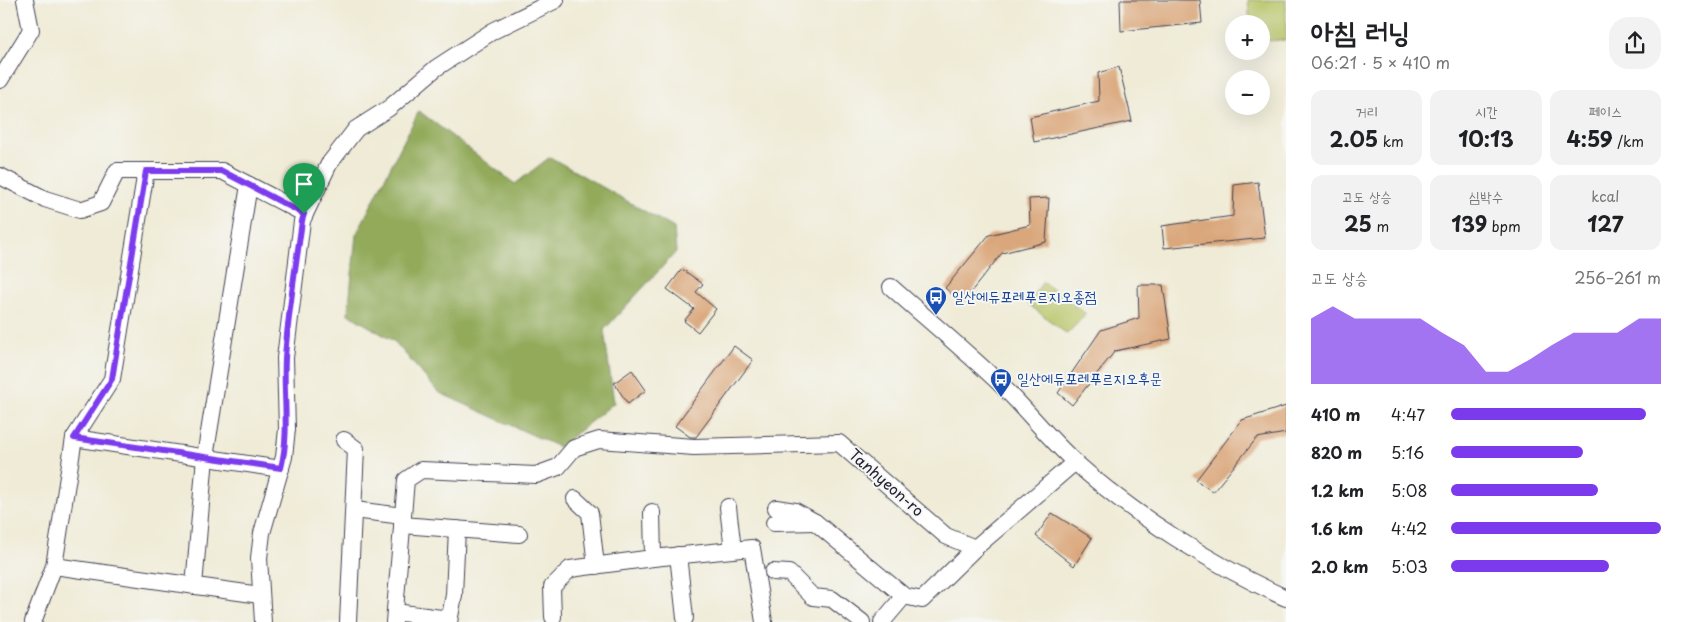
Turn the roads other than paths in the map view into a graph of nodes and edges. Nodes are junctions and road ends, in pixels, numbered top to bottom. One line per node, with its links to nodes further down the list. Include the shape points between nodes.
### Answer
1 (25, 0): 3 (street, via 31,30)
2 (556, 0): 7 (street, via 484,36 356,129 329,164)
3 (0, 80)
4 (146, 171): 5 (street, via 117,171 101,203 80,210 45,199); 6 (street, via 222,171); 9 (street, via 112,379)
5 (0, 176)
6 (249, 185): 7 (street); 11 (street)
7 (304, 214): 13 (street, via 285,358 287,429)
8 (891, 287): 12 (street, via 998,382)
9 (74, 438): 11 (street); 26 (street)
10 (344, 440): 16 (street, via 356,449)
11 (205, 457): 13 (street); 29 (street)
12 (1075, 462): 22 (street); 32 (street, via 1121,501 1182,541 1250,582)
13 (281, 468): 30 (street, via 262,533)
14 (575, 499): 27 (street, via 590,513)
15 (728, 507): 23 (street)
16 (354, 510): 19 (street); 38 (street)
17 (652, 512): 25 (street)
18 (775, 515): 31 (street, via 796,511 815,522)
19 (403, 521): 20 (street); 22 (street, Tanhyeon-ro, via 406,480 421,470 536,475 558,467 574,448 598,440 694,447 840,442 946,536); 33 (street)
20 (457, 530): 21 (street); 33 (street, via 454,595 449,622 449,619)
21 (519, 534)
22 (975, 548): 31 (street, via 922,600)
23 (733, 550): 24 (street); 39 (street, via 752,548)
24 (678, 555): 25 (street); 35 (street)
25 (653, 558): 27 (street)
26 (54, 566): 29 (street); 36 (street)
27 (596, 566): 34 (street, via 570,569 552,587)
28 (773, 572): 40 (street, via 789,573 813,597 832,599)
29 (194, 586): 30 (street)
30 (260, 595): 37 (street)
31 (904, 596): 41 (street)
32 (1286, 598)
33 (394, 617)
34 (553, 617)
35 (685, 618)
36 (33, 622)
37 (263, 622)
38 (348, 622)
39 (764, 622)
40 (862, 622)
41 (882, 622)

